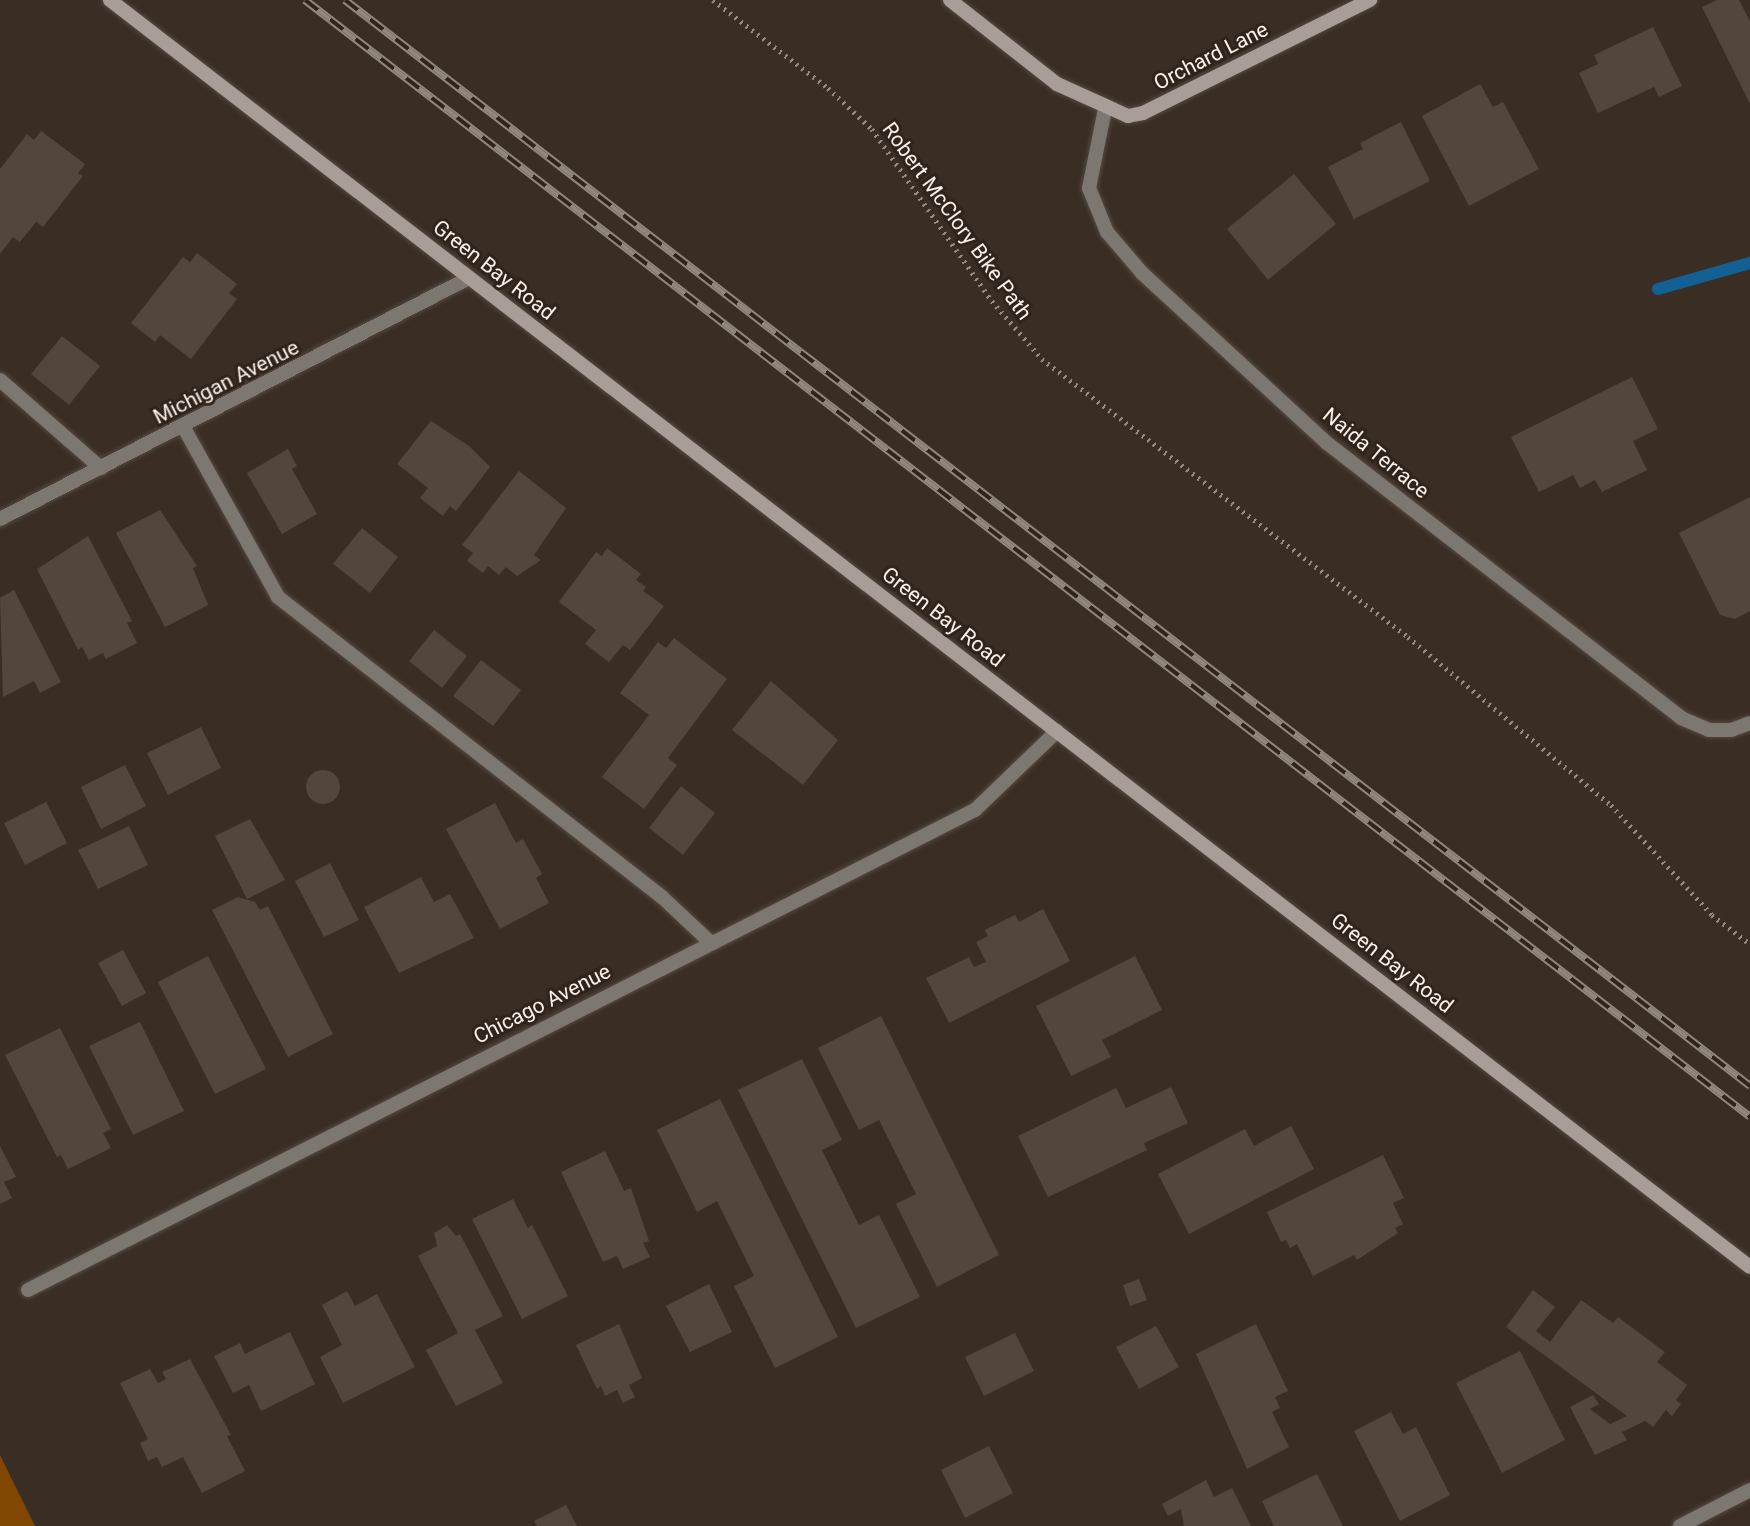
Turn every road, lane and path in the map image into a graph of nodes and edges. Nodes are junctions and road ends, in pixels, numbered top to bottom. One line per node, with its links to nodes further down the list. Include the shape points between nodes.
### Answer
1 (110, 0): 6 (main road, Green Bay Road)
2 (713, 0): 14 (path, Robert McClory Bike Path, via 828,88 872,129 992,301 1042,359 1408,637 1611,805 1712,915)
3 (950, 0): 5 (main road, via 1054,82)
4 (1370, 0): 5 (main road, Orchard Lane, via 1143,113 1128,116)
5 (1105, 110): 11 (street, Naida Terrace, via 1089,188 1107,232 1142,273 1327,443 1681,718 1709,730 1731,730)
6 (469, 278): 8 (street, Michigan Avenue); 12 (main road, Green Bay Road)
7 (0, 380): 9 (street)
8 (184, 428): 9 (street, Michigan Avenue); 13 (street, via 278,597 662,897)
9 (101, 468): 10 (street, Michigan Avenue)
10 (0, 519)
11 (1750, 723)
12 (1058, 731): 13 (street, Chicago Avenue, via 975,810); 15 (main road, Green Bay Road)
13 (710, 942): 16 (street, Chicago Avenue)
14 (1750, 944)
15 (1750, 1267)
16 (28, 1290)
17 (1750, 1490): 18 (street)
18 (1680, 1526)

